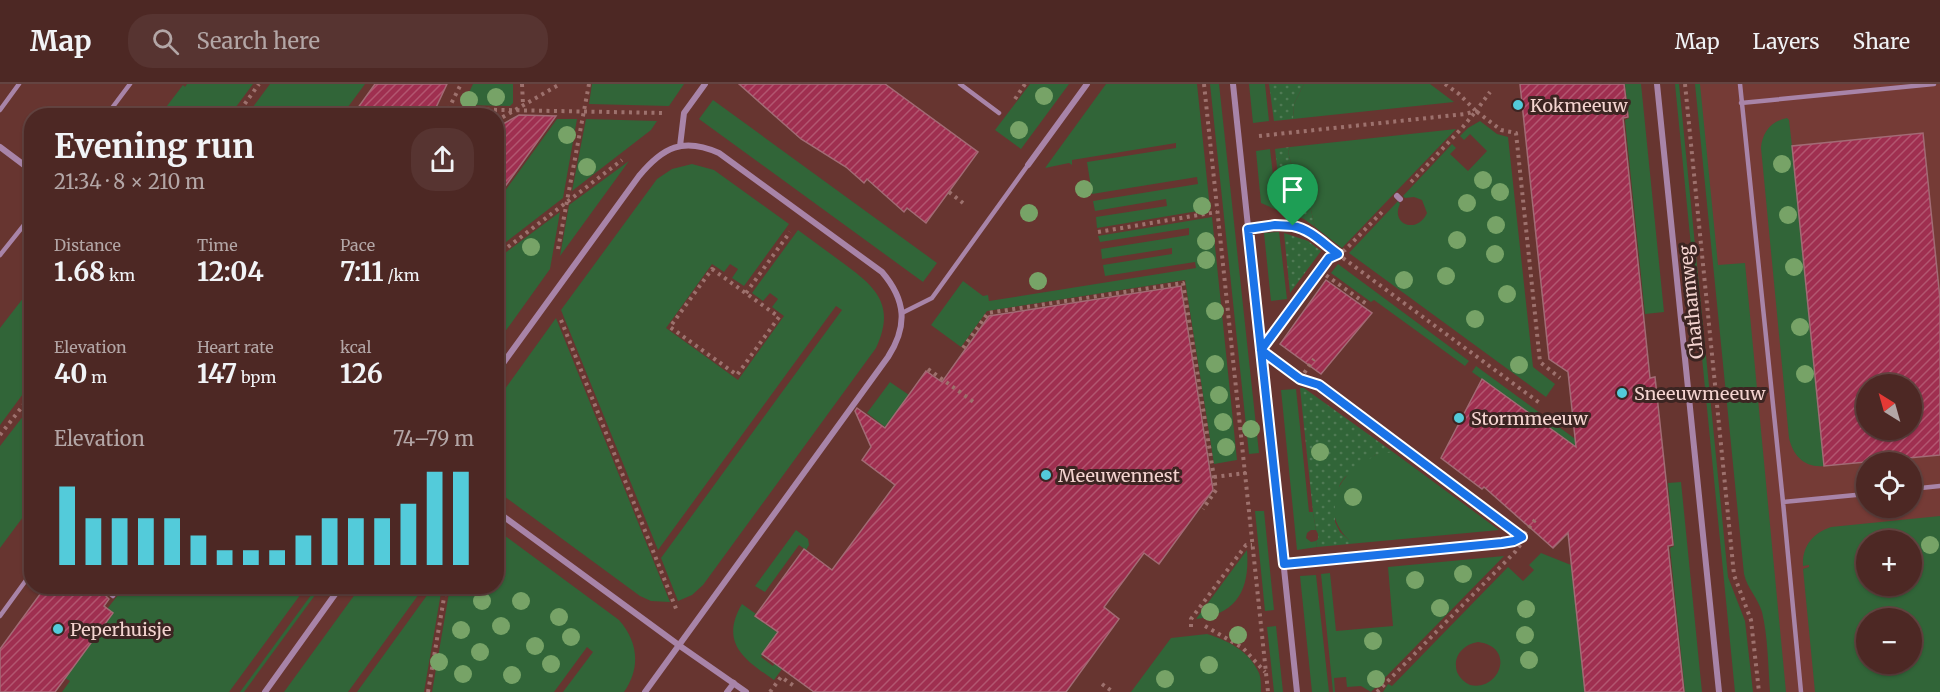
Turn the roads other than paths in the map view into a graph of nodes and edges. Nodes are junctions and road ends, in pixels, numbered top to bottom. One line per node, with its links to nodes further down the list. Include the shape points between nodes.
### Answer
1 (19, 84): 12 (lane)
2 (130, 84): 11 (lane)
3 (705, 84): 14 (street, via 684,113)
4 (960, 84): 13 (lane)
5 (1087, 84): 17 (street)
6 (1233, 84): 38 (street)
7 (1657, 84): 39 (street, Chathamweg)
8 (1740, 84): 10 (lane)
9 (1934, 84): 10 (lane)
10 (1741, 103): 25 (lane)
11 (112, 108)
12 (0, 110)
13 (999, 113)
14 (680, 146): 20 (street, via 694,145 719,153 882,272 897,293); 21 (street, via 663,152 639,176)
15 (0, 147): 16 (street)
16 (24, 165)
17 (1028, 165): 20 (lane, via 932,298)
18 (24, 225): 19 (lane)
19 (0, 255)
20 (902, 313): 32 (street, via 900,333 888,357)
21 (504, 361)
22 (1940, 486): 23 (lane)
23 (1922, 488)
24 (1856, 495): 25 (lane)
25 (1783, 502): 40 (lane)
26 (504, 517): 32 (street)
27 (24, 583): 31 (lane)
28 (110, 594): 30 (lane)
29 (335, 594): 35 (street)
30 (113, 596)
31 (0, 616)
32 (680, 645): 33 (street); 34 (street)
33 (734, 683): 36 (street); 37 (street)
34 (648, 691)
35 (265, 692)
36 (727, 692)
37 (746, 692)
38 (1297, 692)
39 (1719, 692)
40 (1801, 692)

